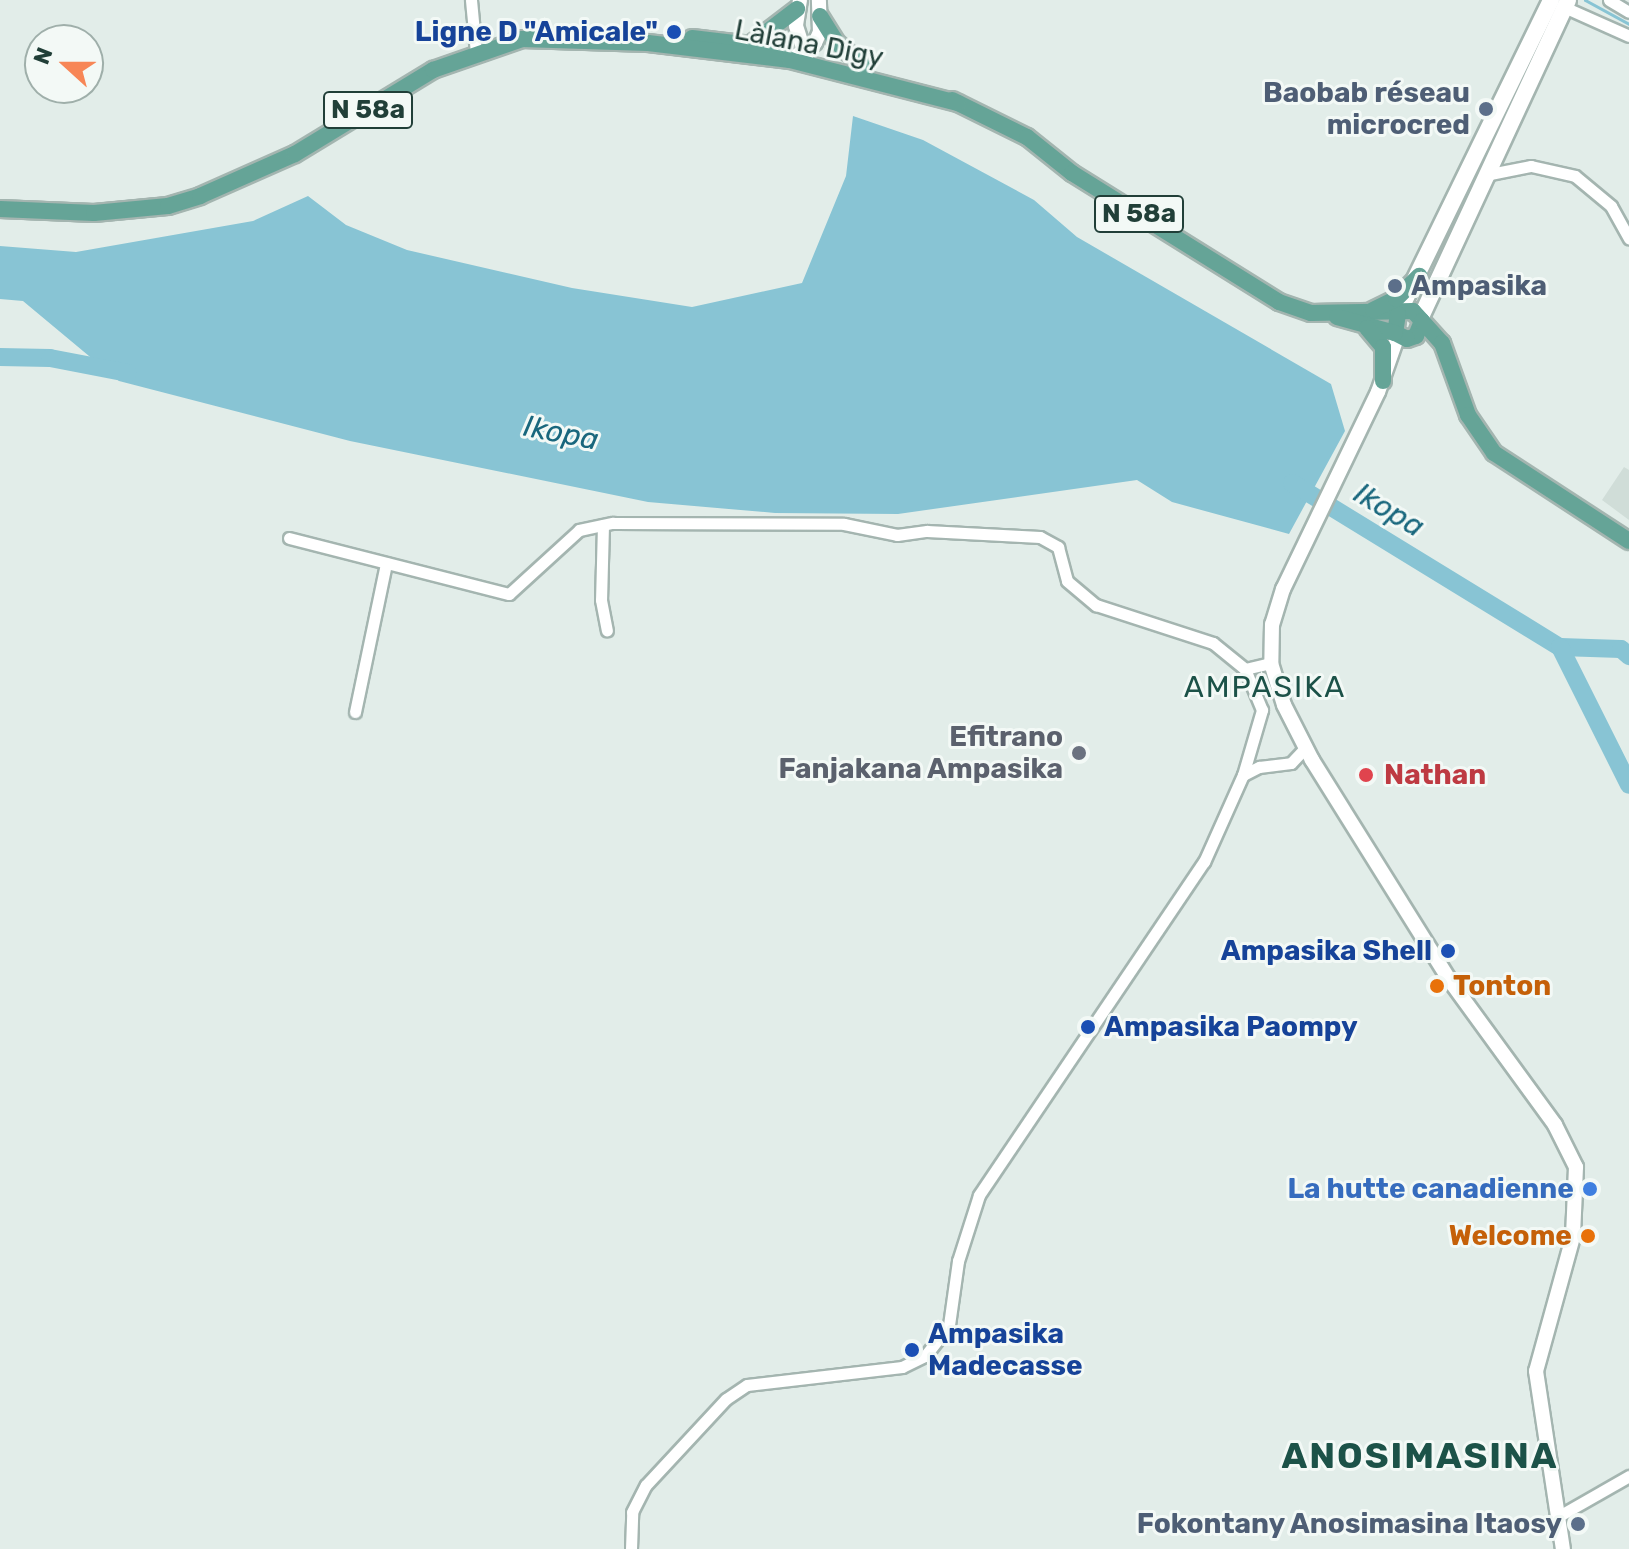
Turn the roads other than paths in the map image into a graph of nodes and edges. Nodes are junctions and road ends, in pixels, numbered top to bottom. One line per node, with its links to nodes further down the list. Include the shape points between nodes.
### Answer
1 (471, 0): 10 (street)
2 (1609, 0): 6 (street)
3 (1559, 2): 7 (street); 14 (main road); 17 (main road)
4 (798, 4): 9 (main road); 11 (street)
5 (820, 8): 11 (street, via 815,43); 12 (main road, via 836,42)
6 (1629, 12)
7 (1629, 36)
8 (648, 43): 9 (main road, Làlana Digy / N 58a, via 684,37); 10 (main road, Làlana Digy / N 58a, via 522,39); 11 (main road, Làlana Digy / N 58a)
9 (751, 44): 11 (main road, Làlana Digy / N 58a)
10 (476, 53): 15 (main road, Làlana Digy / N 58a, via 433,70 295,154 168,206 94,213)
11 (801, 59): 12 (main road, Làlana Digy / N 58a); 13 (main road, Làlana Digy / N 58a)
12 (865, 67): 13 (main road, Làlana Digy / N 58a)
13 (958, 103): 19 (main road, Làlana Digy / N 58a, via 1027,137 1072,173 1239,282 1301,311)
14 (1485, 175): 16 (street, via 1531,166 1575,176 1611,206); 20 (main road)
15 (0, 209)
16 (1629, 238)
17 (1419, 276): 18 (main road); 19 (main road)
18 (1398, 314): 19 (main road, N 58a); 20 (main road, via 1408,310); 21 (main road)
19 (1365, 319): 21 (main road, N 58a); 23 (main road, via 1383,347)
20 (1421, 319): 21 (main road, via 1420,332); 22 (main road, via 1442,343)
21 (1403, 336): 22 (main road, N 58a); 23 (street)
22 (1451, 368): 26 (main road, via 1468,415 1494,453)
23 (1380, 386): 29 (street, via 1293,570 1272,624)
24 (603, 525): 27 (street, via 579,530 509,594); 28 (street, via 601,600); 30 (street, via 673,520 844,524 897,535 927,531 1040,537 1058,547 1067,581 1096,605 1213,643)
25 (289, 538): 27 (street)
26 (1629, 541)
27 (386, 563): 31 (street)
28 (607, 630)
29 (1271, 663): 30 (street); 32 (street)
30 (1245, 669): 33 (street, via 1262,710)
31 (355, 712)
32 (1305, 748): 33 (street, via 1291,763); 35 (street, via 1448,978 1555,1125 1576,1167 1573,1237 1536,1371)
33 (1243, 775): 36 (street, via 1204,862 979,1195 958,1261 949,1325 925,1356 877,1371 747,1385 726,1399 646,1485 632,1512)
34 (1629, 1476): 35 (street)
35 (1559, 1516): 37 (street)
36 (631, 1549)
37 (1563, 1549)

